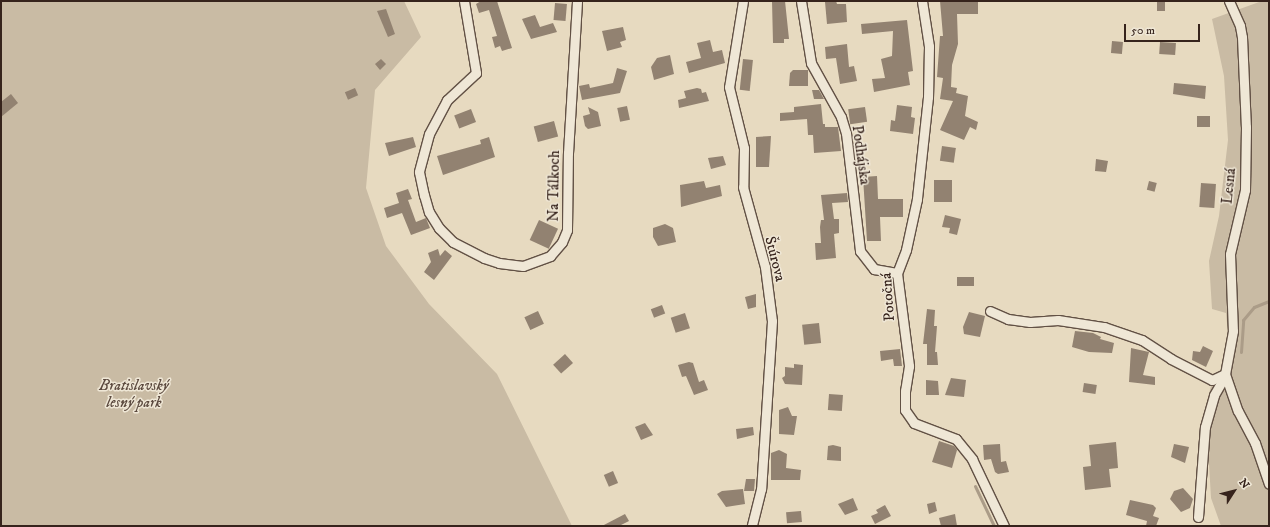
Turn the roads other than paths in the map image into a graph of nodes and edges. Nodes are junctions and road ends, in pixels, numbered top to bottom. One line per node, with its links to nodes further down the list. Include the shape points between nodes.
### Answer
1 (464, 1): 2 (street, Na Tálkoch, via 476,73 447,100 429,134 420,172 424,196 429,212 439,228 453,242 484,258 523,266 550,256 562,242 567,230 568,153)
2 (577, 1)
3 (742, 1): 12 (street, Štúrova, via 729,87 744,148 743,187 765,267 772,321 761,489)
4 (801, 1): 7 (street, Podhájska, via 811,63 841,117 846,133 860,251 874,269)
5 (922, 1): 7 (street, Potočná, via 929,46 928,97 917,199 906,250)
6 (1228, 1): 9 (street, Lesná, via 1240,26 1242,37 1246,127 1245,190 1230,254 1233,331)
7 (897, 273): 13 (street, Potočná, via 909,366 905,410 914,423 956,439 972,459)
8 (990, 311): 9 (street, via 1008,319 1030,322 1058,320 1104,327 1142,340 1171,359 1212,380)
9 (1225, 374): 10 (street, Lesná, via 1238,411 1255,443); 11 (street, Lesná, via 1214,396 1205,427)
10 (1269, 484)
11 (1198, 517)
12 (752, 526)
13 (1004, 526)

